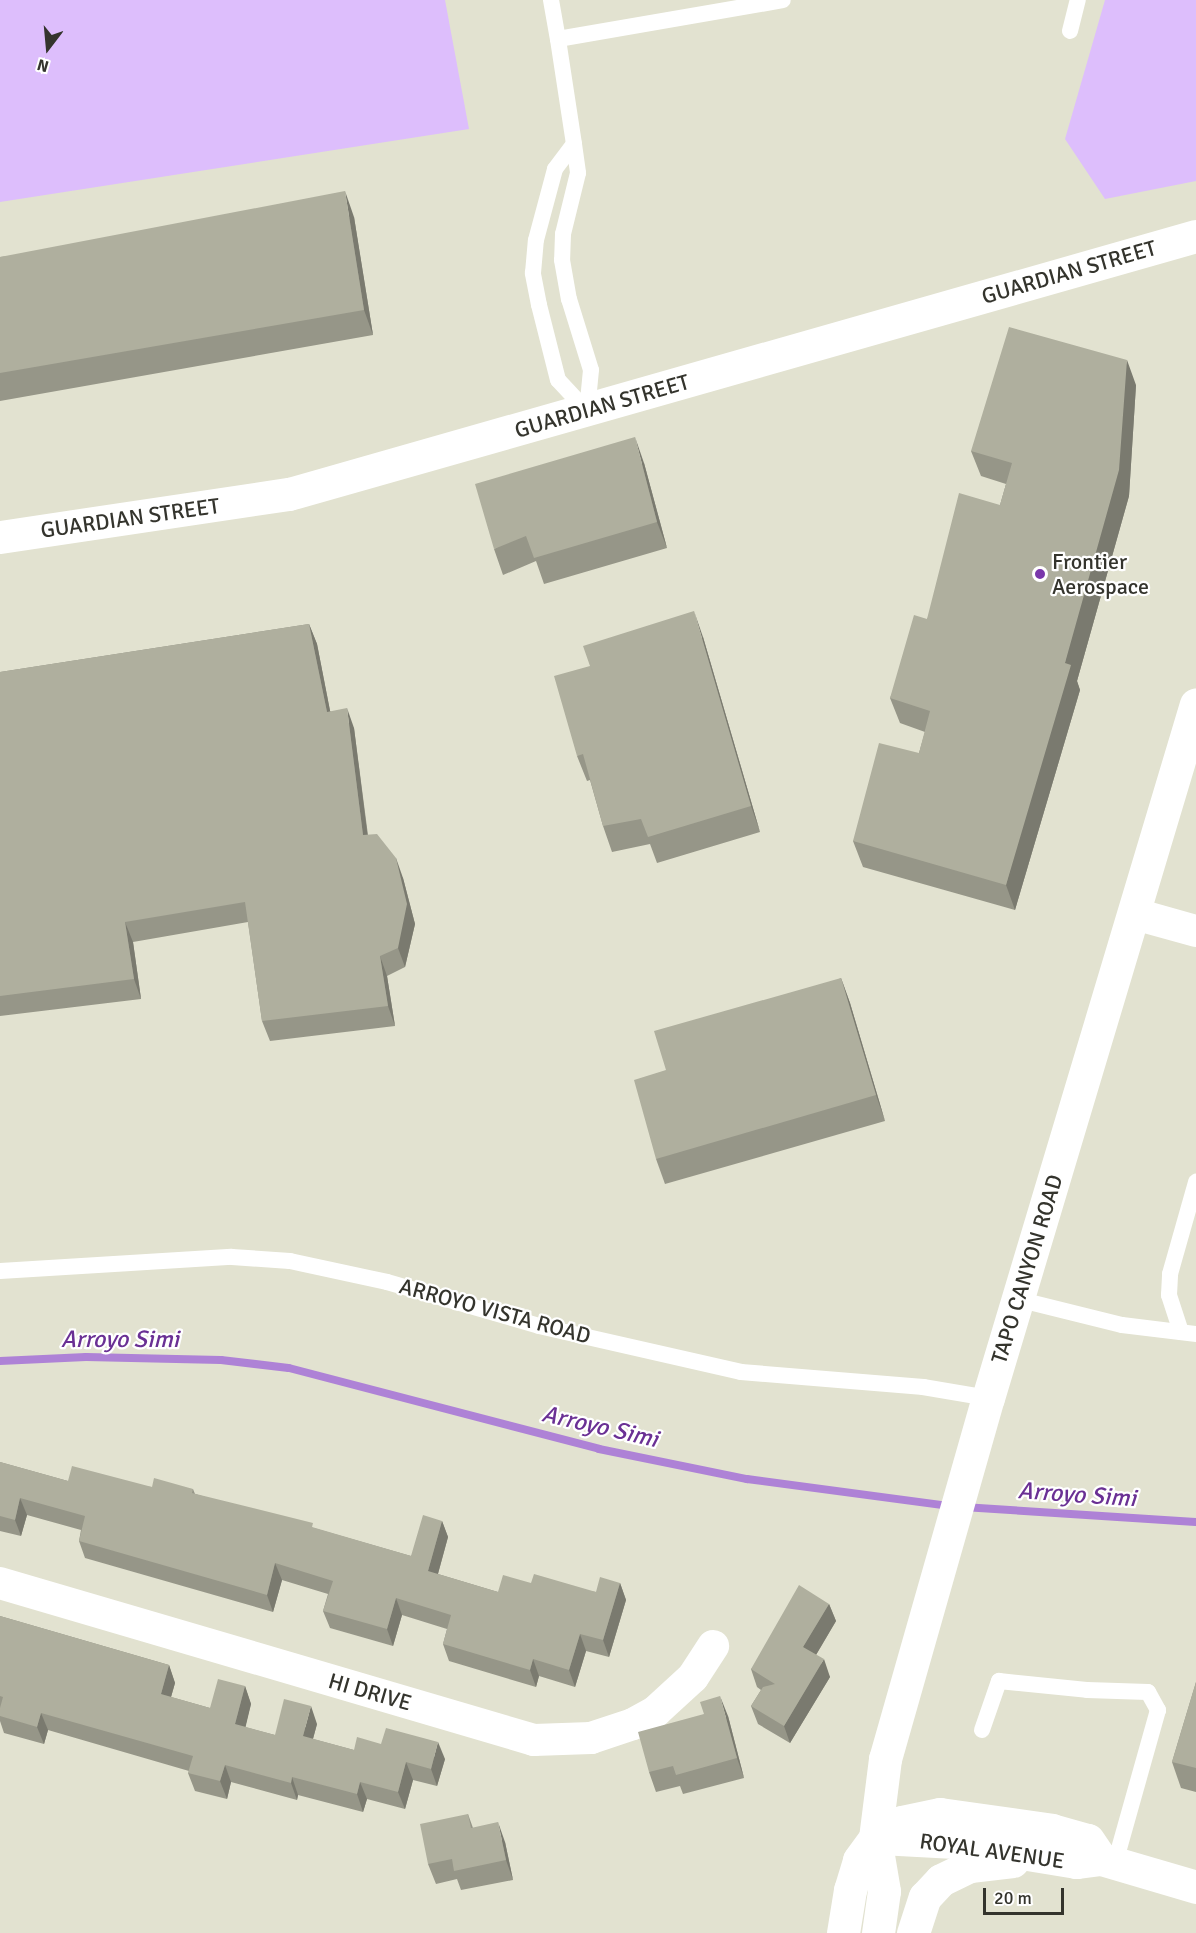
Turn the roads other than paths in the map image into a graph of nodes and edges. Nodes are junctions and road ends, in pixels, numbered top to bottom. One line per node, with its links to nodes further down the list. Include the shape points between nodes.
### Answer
1 (551, 0): 5 (lane)
2 (783, 0): 5 (lane)
3 (1078, 0): 4 (lane)
4 (1070, 31)
5 (558, 39): 6 (lane)
6 (574, 144): 8 (lane, via 578,173 563,234 562,260 569,299 591,370); 8 (lane, via 555,169 536,240 533,273 558,380)
7 (1196, 236): 8 (street, GUARDIAN STREET)
8 (587, 411): 9 (street, GUARDIAN STREET, via 289,494)
9 (0, 537)
10 (1196, 704): 11 (street, TAPO CANYON ROAD)
11 (1135, 914): 12 (street); 15 (street, TAPO CANYON ROAD)
12 (1196, 931)
13 (1196, 1182): 16 (lane, via 1170,1274 1169,1295)
14 (0, 1271): 17 (lane, ARROYO VISTA ROAD, via 232,1257 290,1261 387,1282 539,1326 741,1372 923,1387)
15 (1017, 1299): 16 (lane, via 1122,1325); 17 (street, TAPO CANYON ROAD)
16 (1189, 1333)
17 (984, 1414): 21 (street, TAPO CANYON ROAD, via 885,1760)
18 (0, 1583): 19 (street, HI DRIVE, via 534,1740 591,1738 633,1724 656,1711 693,1677)
19 (713, 1646)
20 (982, 1730): 23 (lane, via 999,1681 1148,1692 1158,1710)
21 (875, 1838): 22 (street, ROYAL AVENUE, via 955,1842); 23 (street, ROYAL AVENUE, via 902,1822 940,1814 1079,1837 1088,1840); 25 (street, TAPO CANYON ROAD, via 860,1860); 26 (street, TAPO CANYON ROAD, via 884,1891)
22 (1044, 1858): 23 (street, ROYAL AVENUE); 27 (street, via 970,1866 941,1880 925,1898)
23 (1108, 1861): 24 (street, ROYAL AVENUE)
24 (1196, 1887)
25 (843, 1933)
26 (878, 1933)
27 (913, 1933)

